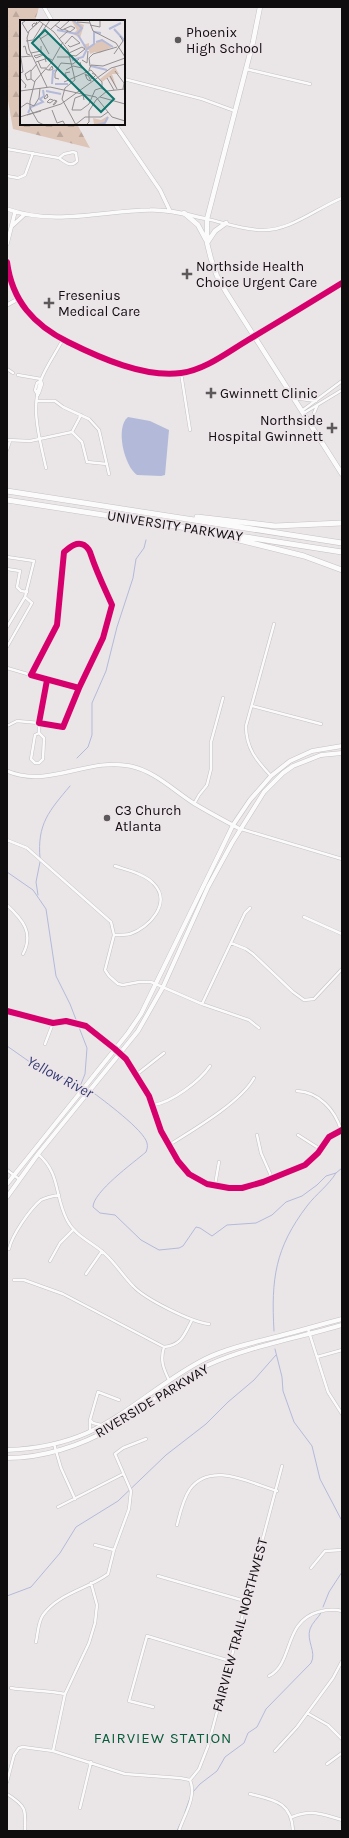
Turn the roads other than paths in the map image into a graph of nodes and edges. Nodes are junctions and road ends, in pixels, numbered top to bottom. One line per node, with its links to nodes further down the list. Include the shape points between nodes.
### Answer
1 (44, 7): 3 (street)
2 (260, 7): 4 (main road)
3 (51, 20)
4 (246, 69): 6 (street); 7 (main road)
5 (125, 79): 7 (street, via 202,99)
6 (310, 84)
7 (235, 111): 19 (main road)
8 (116, 125): 15 (street, via 160,190)
9 (7, 149): 10 (street)
10 (33, 153): 11 (street); 12 (street, via 25,175 18,178)
11 (59, 158): 11 (street, via 73,164 78,157 73,152)
12 (7, 176)
13 (342, 198): 20 (street, via 274,229 256,230)
14 (7, 209): 16 (street)
15 (170, 211): 17 (street); 18 (street, via 139,210 61,218)
16 (15, 212): 18 (street); 21 (street)
17 (184, 213): 19 (street); 22 (main road, via 198,225)
18 (25, 214): 21 (street)
19 (207, 219): 20 (street); 22 (main road)
20 (226, 223): 22 (main road, via 215,231)
21 (10, 228): 23 (street)
22 (207, 243): 28 (main road, via 218,278)
23 (7, 244)
24 (7, 262): 26 (street, via 10,281)
25 (342, 283): 28 (street)
26 (18, 299): 27 (street); 29 (street, via 29,314)
27 (7, 305)
28 (255, 336): 32 (street, via 211,363); 39 (main road)
29 (63, 340): 32 (street, via 93,354 147,372); 34 (street)
30 (7, 369): 31 (street)
31 (13, 373)
32 (181, 373): 46 (street)
33 (18, 375): 34 (street)
34 (41, 380): 36 (street); 36 (street)
35 (342, 381): 41 (street)
36 (39, 386): 38 (street); 38 (street, via 35,390)
37 (342, 390): 42 (street)
38 (38, 395): 40 (street)
39 (294, 398): 41 (street); 43 (main road)
40 (37, 401): 44 (street, via 55,401); 48 (street, via 36,418)
41 (316, 401): 43 (street)
42 (319, 404): 43 (street); 45 (street, via 314,413)
43 (304, 412): 45 (main road)
44 (81, 415): 47 (street); 51 (street, via 89,419 99,430)
45 (312, 426): 54 (main road)
46 (190, 430)
47 (72, 432): 48 (street); 51 (street, via 82,442 87,462)
48 (40, 440): 49 (street); 52 (street)
49 (8, 441): 50 (street)
50 (7, 450)
51 (107, 464): 53 (street)
52 (46, 468)
53 (109, 474)
54 (342, 474)
55 (7, 491): 57 (highway, UNIVERSITY PARKWAY)
56 (7, 500): 59 (highway, UNIVERSITY PARKWAY)
57 (182, 518): 58 (highway, via 207,518 275,526); 60 (highway, UNIVERSITY PARKWAY)
58 (342, 523)
59 (215, 533): 61 (highway, UNIVERSITY PARKWAY); 64 (highway, via 312,558)
60 (342, 543)
61 (342, 552)
62 (7, 557): 65 (street, via 34,561)
63 (7, 568): 65 (street, via 20,571 17,587)
64 (342, 570)
65 (27, 592): 66 (street)
66 (26, 597): 68 (street); 69 (street, via 32,603)
67 (274, 624): 75 (street)
68 (7, 627)
69 (7, 647)
70 (7, 668): 71 (street)
71 (31, 675): 72 (street); 73 (street, via 57,625 64,552 71,546 84,545 91,555 112,605 103,638)
72 (47, 680): 73 (street); 76 (street)
73 (79, 688): 76 (street, via 63,727)
74 (223, 698): 84 (street, via 211,742 211,769 207,785)
75 (252, 706): 77 (street); 83 (street, via 246,726 248,743 256,759)
76 (39, 723): 78 (street, via 17,721); 79 (street)
77 (321, 724)
78 (7, 726)
79 (39, 733): 79 (street, via 35,735 31,759 39,764 43,759 44,738)
80 (342, 746): 83 (main road, via 307,752)
81 (342, 753): 86 (main road, via 326,754 306,760 283,773 259,798)
82 (7, 771): 84 (street, via 27,777 47,777 108,764 129,766 154,776)
83 (271, 776): 85 (main road, via 253,796)
84 (194, 804): 85 (street)
85 (233, 826): 86 (street); 98 (main road)
86 (240, 829): 88 (street); 99 (main road, via 206,892)
87 (7, 840): 94 (street, via 27,848 98,910 111,922)
88 (342, 858)
89 (114, 866): 94 (street, via 150,880 159,891 160,900 155,916 143,926 129,934)
90 (7, 905): 96 (street, via 25,926 28,943)
91 (250, 908): 95 (street, via 245,912)
92 (304, 917): 93 (street)
93 (342, 934)
94 (114, 935): 98 (street, via 105,965 105,970 113,981 123,985 148,982)
95 (231, 943): 97 (street, via 253,954 304,1000 314,999); 100 (street)
96 (23, 954)
97 (342, 969)
98 (157, 985): 99 (street); 105 (main road, via 141,1014)
99 (163, 987): 100 (street); 107 (main road, via 138,1031)
100 (202, 1004): 103 (street, via 249,1020)
101 (7, 1011): 102 (street)
102 (53, 1023): 104 (street); 105 (street, via 66,1021 86,1026)
103 (259, 1028)
104 (45, 1044)
105 (115, 1049): 107 (street); 121 (main road)
106 (164, 1053): 109 (street)
107 (120, 1054): 109 (street); 118 (main road)
108 (210, 1066): 112 (street, via 192,1085)
109 (136, 1075): 112 (street)
110 (254, 1078): 116 (street, via 245,1092 229,1105)
111 (297, 1091): 113 (street, via 308,1092 319,1098 336,1116)
112 (153, 1105): 116 (street, via 161,1131)
113 (342, 1130): 117 (street, via 329,1137)
114 (298, 1135): 117 (street)
115 (256, 1136): 122 (street)
116 (169, 1145): 125 (street, via 189,1174 207,1184)
117 (320, 1148): 122 (street, via 305,1165)
118 (38, 1154): 123 (main road); 126 (street, via 53,1172)
119 (219, 1162): 125 (street)
120 (7, 1170): 121 (street)
121 (13, 1175): 123 (street); 124 (main road)
122 (272, 1178): 125 (street, via 242,1188)
123 (20, 1179): 127 (main road)
124 (7, 1184)
125 (215, 1185)
126 (59, 1195): 128 (street); 129 (street, via 46,1198 37,1204)
127 (7, 1197)
128 (73, 1230): 130 (street); 131 (street, via 60,1243)
129 (9, 1249)
130 (102, 1251): 132 (street); 134 (street, via 142,1294)
131 (50, 1261)
132 (86, 1274)
133 (14, 1280): 140 (street, via 24,1280 63,1294)
134 (192, 1320): 136 (street); 140 (street, via 180,1341)
135 (342, 1320): 138 (main road, RIVERSIDE PARKWAY)
136 (209, 1324)
137 (342, 1326): 139 (main road, RIVERSIDE PARKWAY)
138 (308, 1329): 139 (street); 143 (main road, RIVERSIDE PARKWAY, via 236,1347 205,1359)
139 (310, 1334): 142 (street); 152 (main road, RIVERSIDE PARKWAY, via 238,1354 207,1366 112,1428)
140 (164, 1347): 143 (street, via 162,1365)
141 (342, 1350): 142 (street)
142 (317, 1357): 145 (street, via 328,1392)
143 (169, 1380): 147 (main road, RIVERSIDE PARKWAY)
144 (119, 1400): 146 (street, via 98,1392)
145 (341, 1412)
146 (90, 1420): 147 (street); 148 (street)
147 (101, 1425): 148 (main road, RIVERSIDE PARKWAY)
148 (90, 1431): 150 (main road, RIVERSIDE PARKWAY)
149 (146, 1439): 155 (street, via 115,1454)
150 (54, 1444): 151 (main road, RIVERSIDE PARKWAY); 152 (street)
151 (7, 1450)
152 (56, 1451): 153 (main road, RIVERSIDE PARKWAY); 157 (street, via 60,1468)
153 (7, 1458)
154 (282, 1466): 156 (street, FAIRVIEW TRAIL NORTHWEST)
155 (123, 1474): 157 (street); 161 (street, via 131,1491 129,1509)
156 (277, 1491): 159 (street, via 225,1475 212,1474 201,1478 189,1490); 166 (street, FAIRVIEW TRAIL NORTHWEST)
157 (74, 1499): 158 (street)
158 (58, 1507)
159 (177, 1524)
160 (95, 1545): 161 (street)
161 (114, 1550): 165 (street, via 108,1574)
162 (342, 1550): 163 (street, via 325,1551)
163 (311, 1568)
164 (158, 1576): 166 (street)
165 (92, 1583): 168 (street, via 67,1594 53,1604 43,1615); 173 (street, via 97,1605 95,1623 89,1643)
166 (245, 1601): 169 (street, FAIRVIEW TRAIL NORTHWEST)
167 (342, 1611): 171 (street, via 325,1610 304,1619 292,1633 276,1672)
168 (36, 1642)
169 (230, 1661): 174 (street, via 146,1636 129,1701); 182 (street, FAIRVIEW TRAIL NORTHWEST, via 208,1746 199,1769)
170 (342, 1661): 175 (street, via 333,1678)
171 (269, 1676)
172 (11, 1688): 173 (street)
173 (65, 1694): 177 (street)
174 (154, 1707)
175 (307, 1713): 176 (street, via 328,1725); 178 (street, via 298,1727)
176 (342, 1739)
177 (53, 1751): 180 (street); 183 (street, via 19,1748 14,1754)
178 (275, 1751)
179 (342, 1753): 181 (street)
180 (91, 1762): 182 (street, via 125,1774); 186 (street)
181 (327, 1764)
182 (190, 1780): 190 (street, via 193,1795)
183 (7, 1782)
184 (7, 1794): 189 (street, via 21,1802 26,1812)
185 (250, 1794): 187 (street, via 276,1801)
186 (80, 1808)
187 (292, 1817): 188 (street, via 313,1812); 191 (street)
188 (342, 1820)
189 (25, 1831)
190 (179, 1831)
191 (293, 1831)

